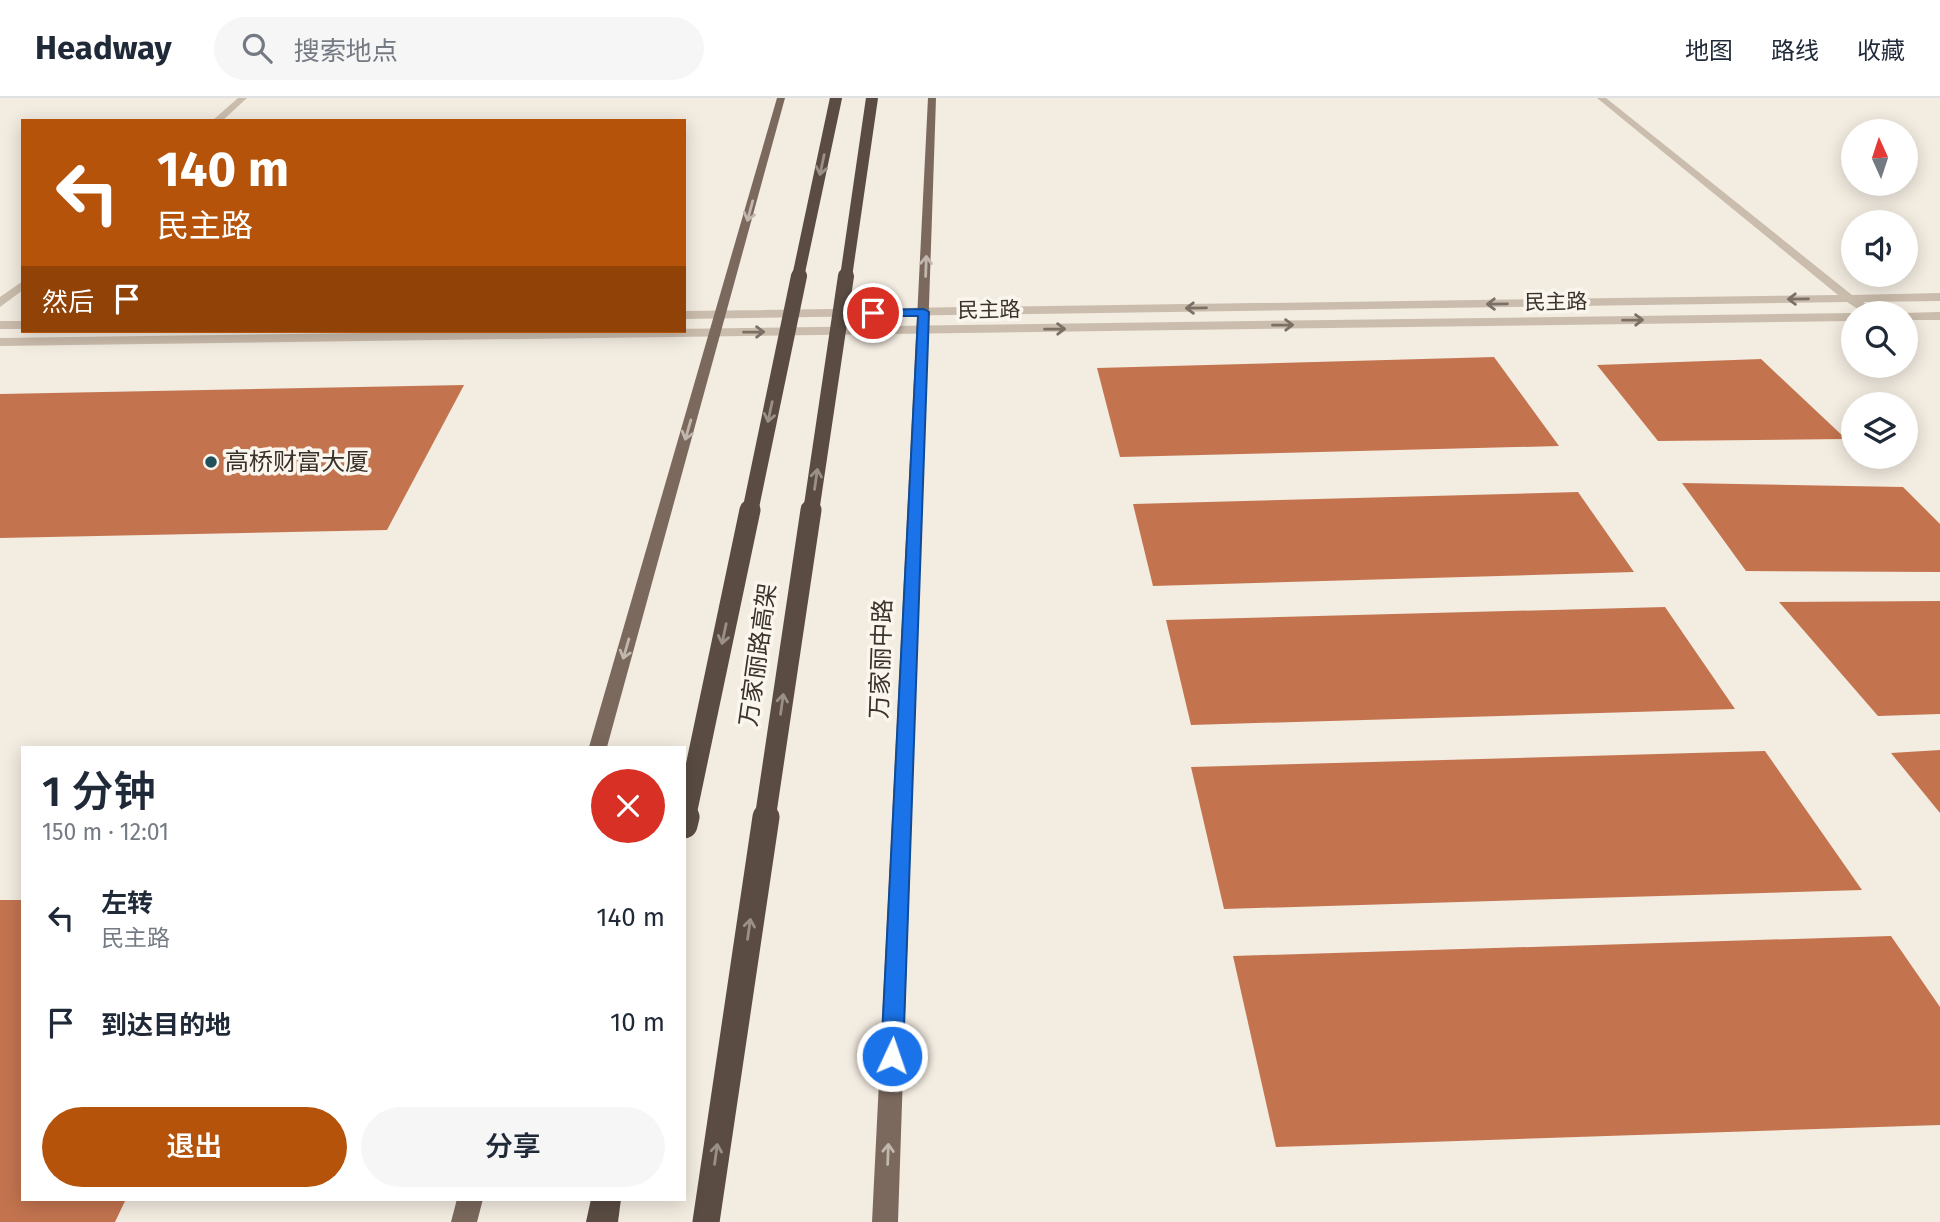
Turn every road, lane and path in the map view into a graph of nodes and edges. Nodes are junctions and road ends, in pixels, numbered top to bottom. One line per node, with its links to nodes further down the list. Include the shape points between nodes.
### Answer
1 (243, 98): 7 (street)
2 (781, 98): 14 (main road, one-way to 14)
3 (836, 98): 26 (highway, 万家丽路高架, one-way to 26, bridge)
4 (872, 98): 31 (highway, 万家丽路高架, one-way to 4, bridge)
5 (932, 98): 18 (main road, 万家丽中路, one-way to 5)
6 (1601, 98): 10 (street)
7 (218, 119)
8 (21, 286): 12 (street)
9 (1940, 297): 10 (street, 民主路)
10 (1849, 298): 11 (street); 18 (street, 民主路, one-way to 18)
11 (1854, 301)
12 (0, 303)
13 (686, 315): 14 (street, 民主路)
14 (721, 315): 18 (street, 民主路); 22 (main road)
15 (1918, 316): 16 (street)
16 (1940, 316)
17 (1841, 317): 18 (street, 民主路, one-way to 17)
18 (923, 321): 22 (street, 民主路, one-way to 18); 32 (main road, 万家丽中路, one-way to 18)
19 (21, 324): 20 (street)
20 (0, 325)
21 (686, 332): 22 (street, 民主路)
22 (715, 332): 25 (main road, one-way to 25)
23 (644, 333): 24 (street, 民主路)
24 (0, 342)
25 (598, 746)
26 (686, 815)
27 (469, 1201): 29 (main road)
28 (606, 1201): 30 (highway)
29 (464, 1222)
30 (601, 1222)
31 (706, 1222)
32 (885, 1222)

